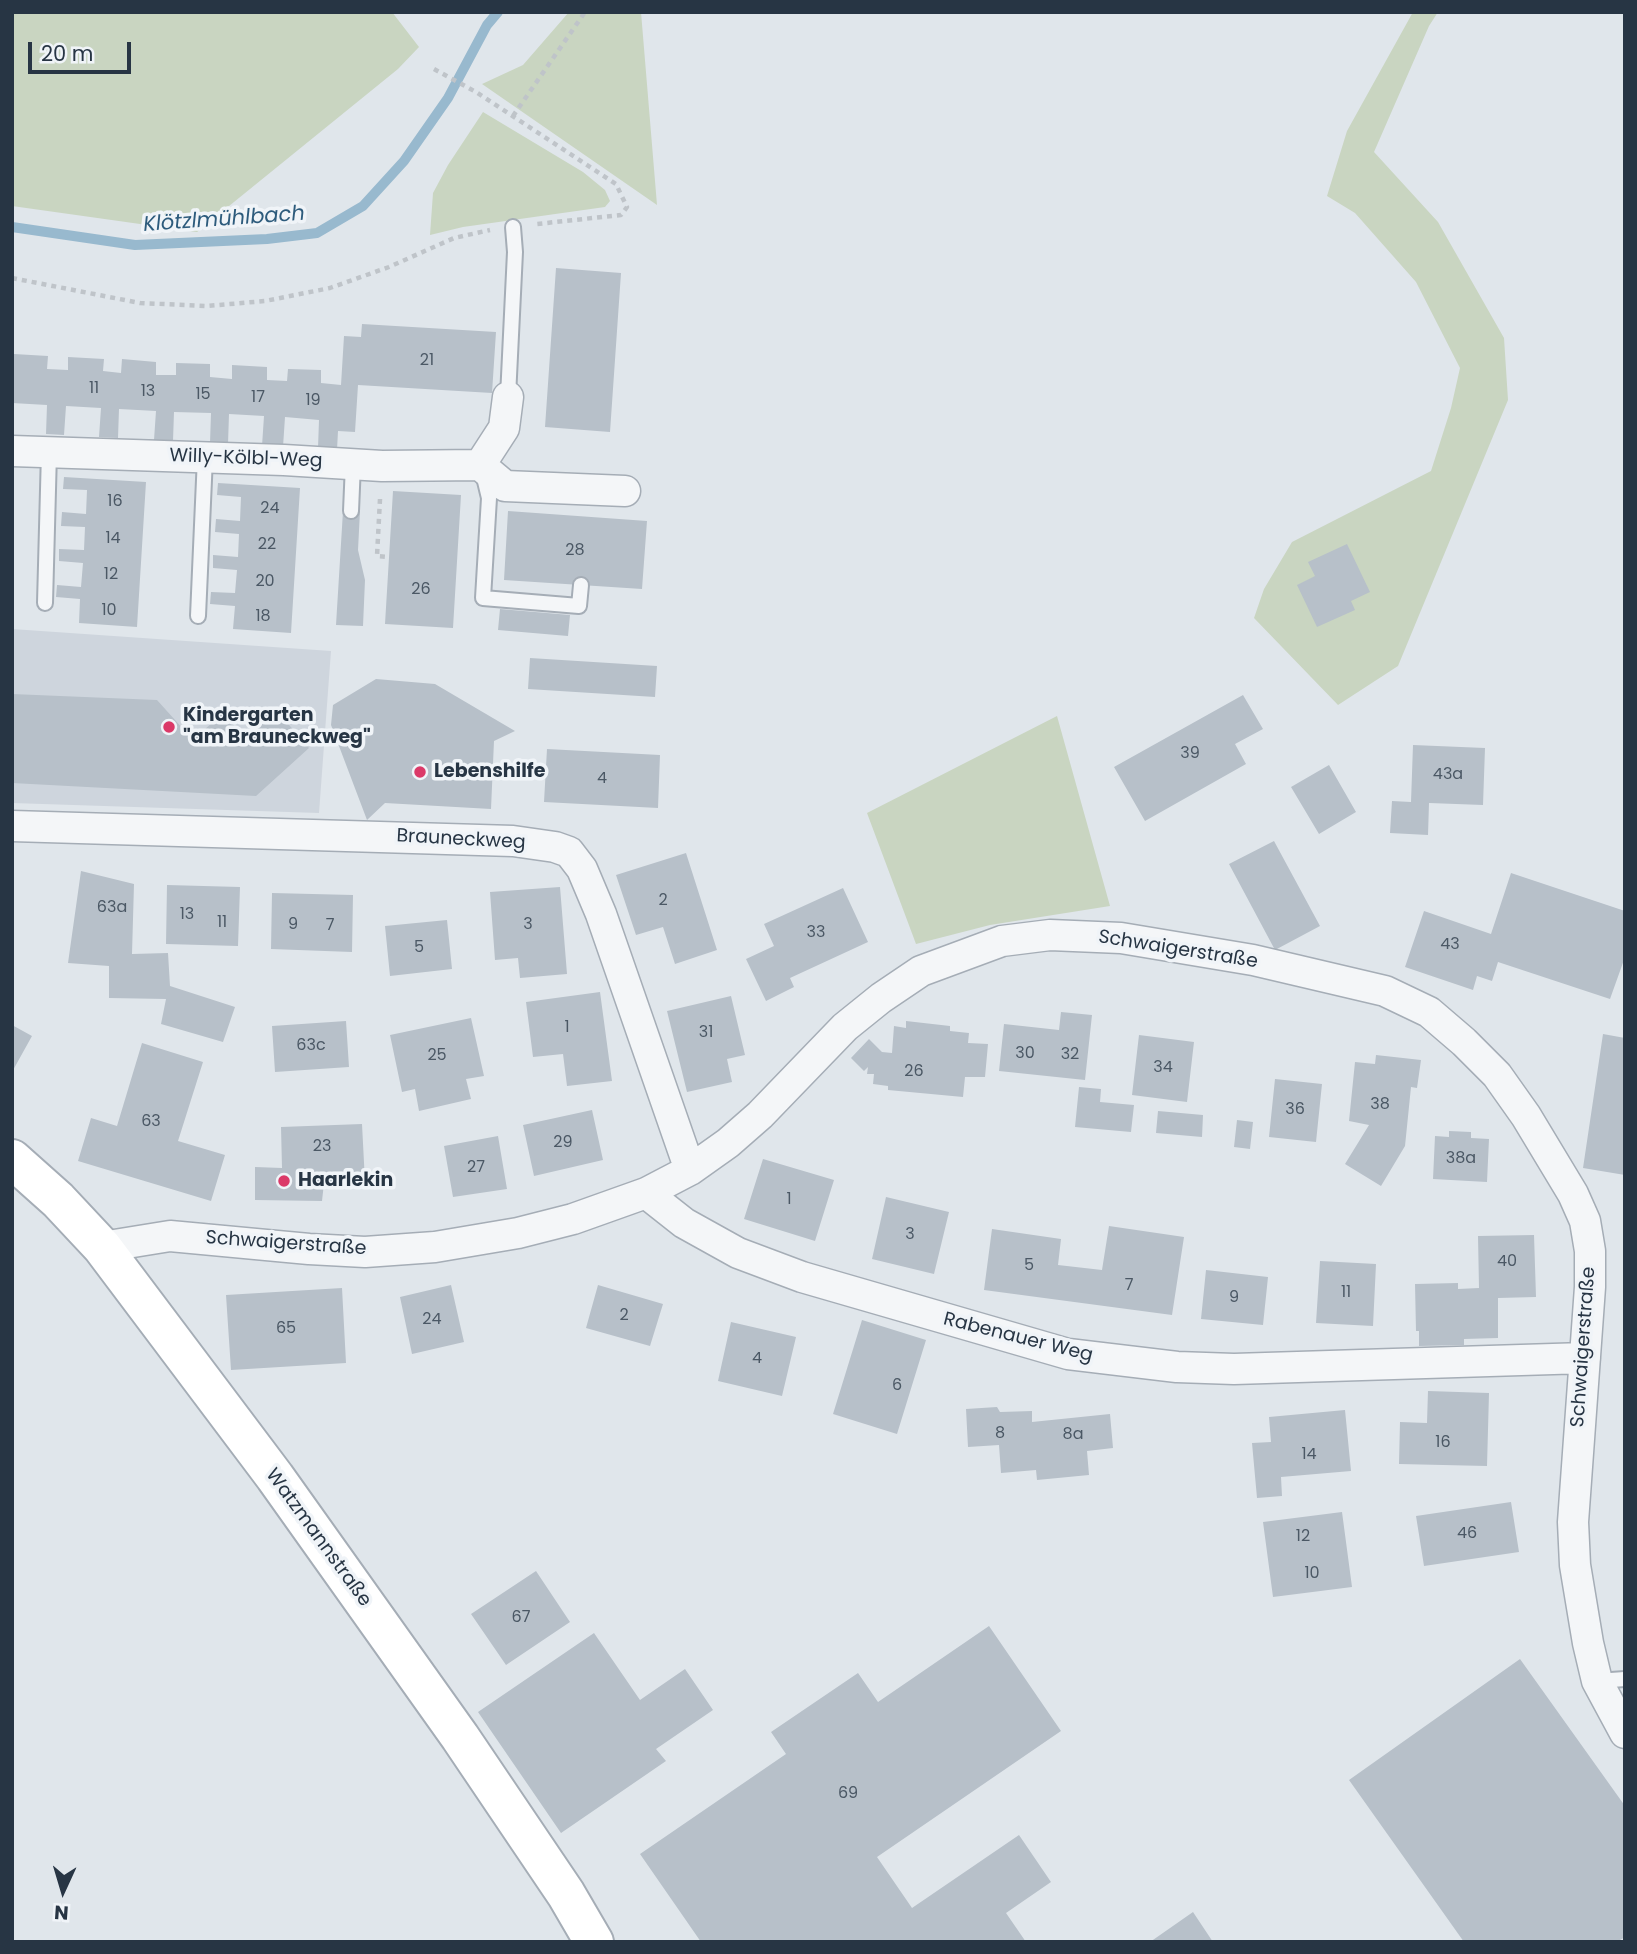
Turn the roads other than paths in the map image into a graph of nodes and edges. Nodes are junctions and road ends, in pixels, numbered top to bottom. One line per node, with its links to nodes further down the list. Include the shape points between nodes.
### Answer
1 (513, 227): 2 (lane)
2 (508, 397): 7 (street, via 504,428)
3 (12, 451): 4 (street, Willy-Kölbl-Weg)
4 (49, 452): 5 (street, Willy-Kölbl-Weg); 11 (lane)
5 (205, 457): 6 (street, Willy-Kölbl-Weg); 12 (lane)
6 (368, 465): 7 (street, Willy-Kölbl-Weg); 9 (lane)
7 (481, 465): 8 (street, via 505,486); 10 (lane, via 489,498 483,598 579,606)
8 (625, 491)
9 (351, 511)
10 (581, 585)
11 (45, 603)
12 (198, 616)
13 (12, 826): 15 (street, Brauneckweg, via 513,841 569,852 582,869 601,914)
14 (12, 1159): 17 (street, Watzmannstraße)
15 (690, 1170): 16 (street, Schwaigerstraße); 18 (street, Schwaigerstraße, via 744,1129 845,1027 881,998 921,971 963,954 1002,941 1050,935 1121,938 1253,960 1385,991 1429,1012 1497,1076 1526,1116 1585,1221 1590,1251)
16 (646, 1194): 17 (street, Schwaigerstraße, via 518,1233 428,1247 309,1249 170,1236); 18 (street, Rabenauer Weg, via 684,1223 738,1253 802,1277 1068,1354 1177,1367 1234,1368)
17 (102, 1247): 21 (street, Watzmannstraße, via 275,1476 436,1703)
18 (1585, 1358): 19 (street, Schwaigerstraße, via 1573,1522 1575,1565 1581,1604)
19 (1611, 1680): 20 (street, Schwaigerstraße)
20 (1625, 1733)
21 (594, 1942)

